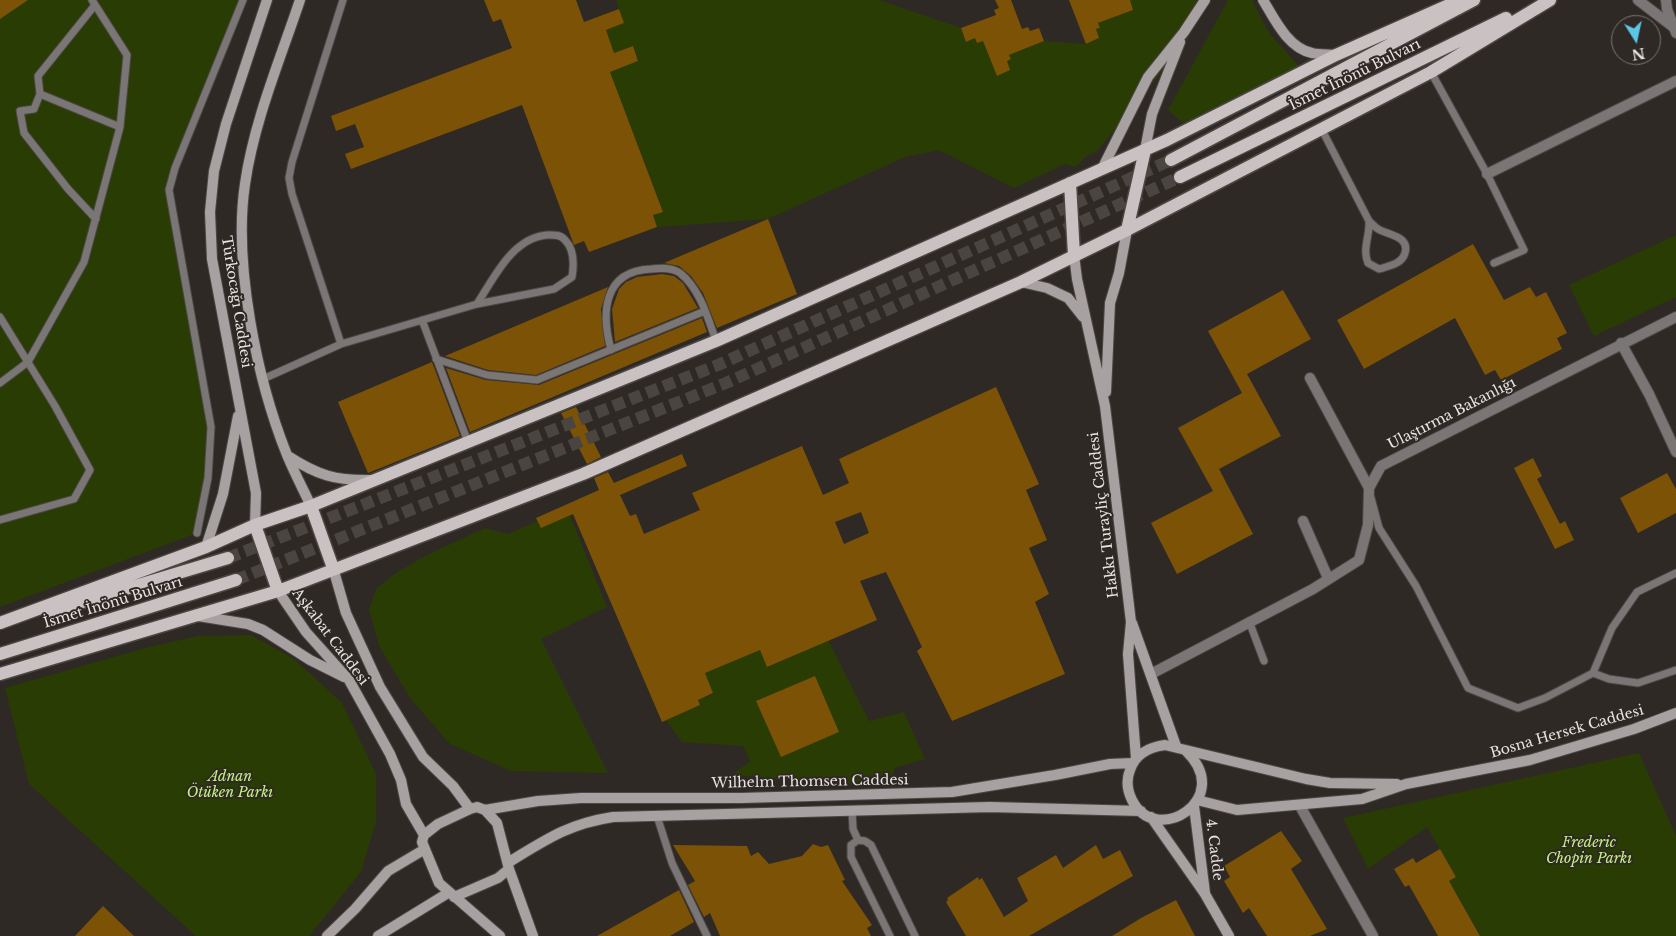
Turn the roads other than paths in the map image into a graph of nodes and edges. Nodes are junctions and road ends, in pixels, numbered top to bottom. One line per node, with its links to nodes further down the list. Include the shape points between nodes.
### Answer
1 (243, 0): 60 (lane, via 169,190 211,427 208,478)
2 (267, 0): 50 (main road, Türkocağı Caddesi, via 226,124 214,171 210,212 212,259)
3 (300, 0): 46 (main road, Türkocağı Caddesi, via 262,110 245,186 244,271)
4 (343, 0): 41 (lane, via 289,178)
5 (1205, 0): 15 (main road)
6 (1263, 0): 16 (main road, via 1280,29 1295,44 1312,53)
7 (1460, 0): 16 (main road)
8 (1474, 0): 23 (main road, İsmet İnönü Bulvarı)
9 (1543, 0): 26 (main road, İsmet İnönü Bulvarı)
10 (1550, 0): 17 (main road)
11 (1638, 0): 14 (street)
12 (1666, 0): 14 (street)
13 (94, 3): 19 (lane, via 38,76); 20 (lane, via 127,55)
14 (1674, 30)
15 (1184, 32): 22 (main road, via 1152,114); 24 (main road, via 1148,77)
16 (1336, 55): 22 (main road)
17 (1431, 72): 21 (main road); 25 (lane)
18 (1676, 82): 25 (street)
19 (40, 94): 20 (lane); 28 (lane, via 34,109 20,111 24,133)
20 (120, 127): 28 (lane)
21 (1320, 128): 29 (lane); 30 (main road)
22 (1145, 150): 24 (main road); 30 (main road)
23 (1172, 160)
24 (1103, 167): 27 (main road)
25 (1487, 174): 32 (lane, via 1524,250)
26 (1180, 177)
27 (1070, 183): 31 (main road); 40 (main road)
28 (96, 219): 45 (lane, via 84,262)
29 (1369, 221): 29 (lane, via 1365,256 1368,263 1379,269 1404,258 1404,242)
30 (1127, 230): 31 (main road); 49 (main road, Hakkı Turayliç Caddesi, via 1110,304)
31 (1074, 254): 33 (main road); 39 (main road, Hakkı Turayliç Caddesi)
32 (1494, 263)
33 (1021, 282): 39 (main road, via 1047,288 1068,298); 63 (main road, via 583,474)
34 (477, 304): 34 (lane, via 564,285 572,277 574,266 565,240 556,234 526,241 508,258); 38 (lane)
35 (705, 311): 40 (lane); 43 (lane); 43 (lane, via 692,285 679,272 665,268 640,270 621,278 608,299 605,328)
36 (1676, 316): 42 (street, Ulaştırma Bakanlığı)
37 (0, 317): 45 (lane)
38 (422, 320): 41 (lane); 44 (lane)
39 (1086, 321): 49 (main road, Hakkı Turayliç Caddesi)
40 (716, 341): 51 (main road)
41 (341, 344): 46 (lane)
42 (1622, 344): 52 (street); 55 (street, Ulaştırma Bakanlığı, via 1381,466)
43 (611, 350): 44 (lane, via 537,380 487,375)
44 (436, 359): 51 (lane)
45 (28, 362): 48 (lane); 57 (lane, via 90,470 74,499)
46 (263, 378): 53 (main road, Türkocağı Caddesi)
47 (1310, 378): 55 (street)
48 (0, 383)
49 (1105, 406): 70 (main road, Hakkı Turayliç Caddesi)
50 (239, 410): 59 (main road, Türkocağı Caddesi, via 256,493); 61 (main road, via 223,494)
51 (468, 442): 54 (main road)
52 (1676, 452)
53 (287, 455): 54 (main road, via 311,471 328,477 346,481); 56 (main road, Türkocağı Caddesi)
54 (374, 480): 56 (main road)
55 (1369, 488): 65 (street, Ulaştırma Bakanlığı, via 1368,525 1359,560); 75 (lane, via 1380,528 1416,586 1468,688 1518,708)
56 (311, 506): 59 (main road); 63 (main road)
57 (0, 520)
58 (1303, 521): 65 (street)
59 (255, 525): 61 (main road); 67 (main road)
60 (197, 533)
61 (206, 546): 71 (main road)
62 (228, 558): 71 (main road, İsmet İnönü Bulvarı)
63 (333, 568): 67 (main road); 86 (main road, Aşkabat Caddesi, via 346,612 380,687 423,756 453,786)
64 (1676, 573): 75 (lane, via 1637,592 1612,628)
65 (1328, 578): 69 (street, Ulaştırma Bakanlığı)
66 (236, 580): 72 (main road, İsmet İnönü Bulvarı)
67 (278, 591): 68 (main road); 78 (main road, Aşkabat Caddesi, via 306,632)
68 (198, 616): 76 (main road); 78 (main road, via 248,624 263,630)
69 (1249, 621): 73 (lane); 77 (street, Ulaştırma Bakanlığı)
70 (1131, 622): 77 (main road, Hakkı Turayliç Caddesi); 82 (main road, Hakkı Turayliç Caddesi, via 1128,654)
71 (0, 625)
72 (0, 654)
73 (1264, 661)
74 (1676, 670): 75 (lane, via 1638,683)
75 (1593, 673)
76 (0, 674)
77 (1151, 674): 80 (main road, Hakkı Turayliç Caddesi)
78 (349, 680): 92 (main road, Aşkabat Caddesi, via 390,754 401,780 406,804)
79 (1676, 714): 83 (main road, Bosna Hersek Caddesi, via 1530,760)
80 (1176, 746): 81 (main road); 82 (main road, via 1154,746)
81 (1186, 751): 83 (main road, via 1330,783); 84 (main road, via 1201,771 1203,783)
82 (1135, 761): 87 (main road, Wilhelm Thomsen Caddesi, via 952,792 741,798 580,798); 89 (main road, via 1127,780 1128,791)
83 (1406, 784): 85 (main road, via 1362,799)
84 (1196, 803): 85 (main road, via 1237,810); 91 (main road, via 1186,814 1174,818 1162,820); 96 (main road, 4. Cadde)
85 (1300, 806): 106 (street)
86 (470, 809): 87 (main road); 92 (main road, via 438,824)
87 (484, 810): 95 (main road, via 497,823)
88 (852, 811): 89 (main road, via 990,807); 90 (main road); 93 (lane, via 853,829)
89 (1140, 811): 91 (main road)
90 (656, 816): 95 (main road, via 589,821 567,828); 102 (lane, via 672,862)
91 (1151, 817): 96 (main road, 4. Cadde)
92 (424, 836): 94 (main road)
93 (858, 840): 103 (lane, via 851,845 851,857); 104 (lane, via 871,845)
94 (424, 849): 97 (main road, via 439,883); 98 (main road, via 388,871)
95 (509, 866): 97 (main road, via 498,878); 101 (main road)
96 (1205, 894): 105 (main road)
97 (451, 895): 99 (main road); 100 (main road)
98 (327, 936)
99 (378, 936)
100 (500, 936)
101 (533, 936)
102 (707, 936)
103 (890, 936)
104 (916, 936)
105 (1229, 936)
106 (1373, 936)

